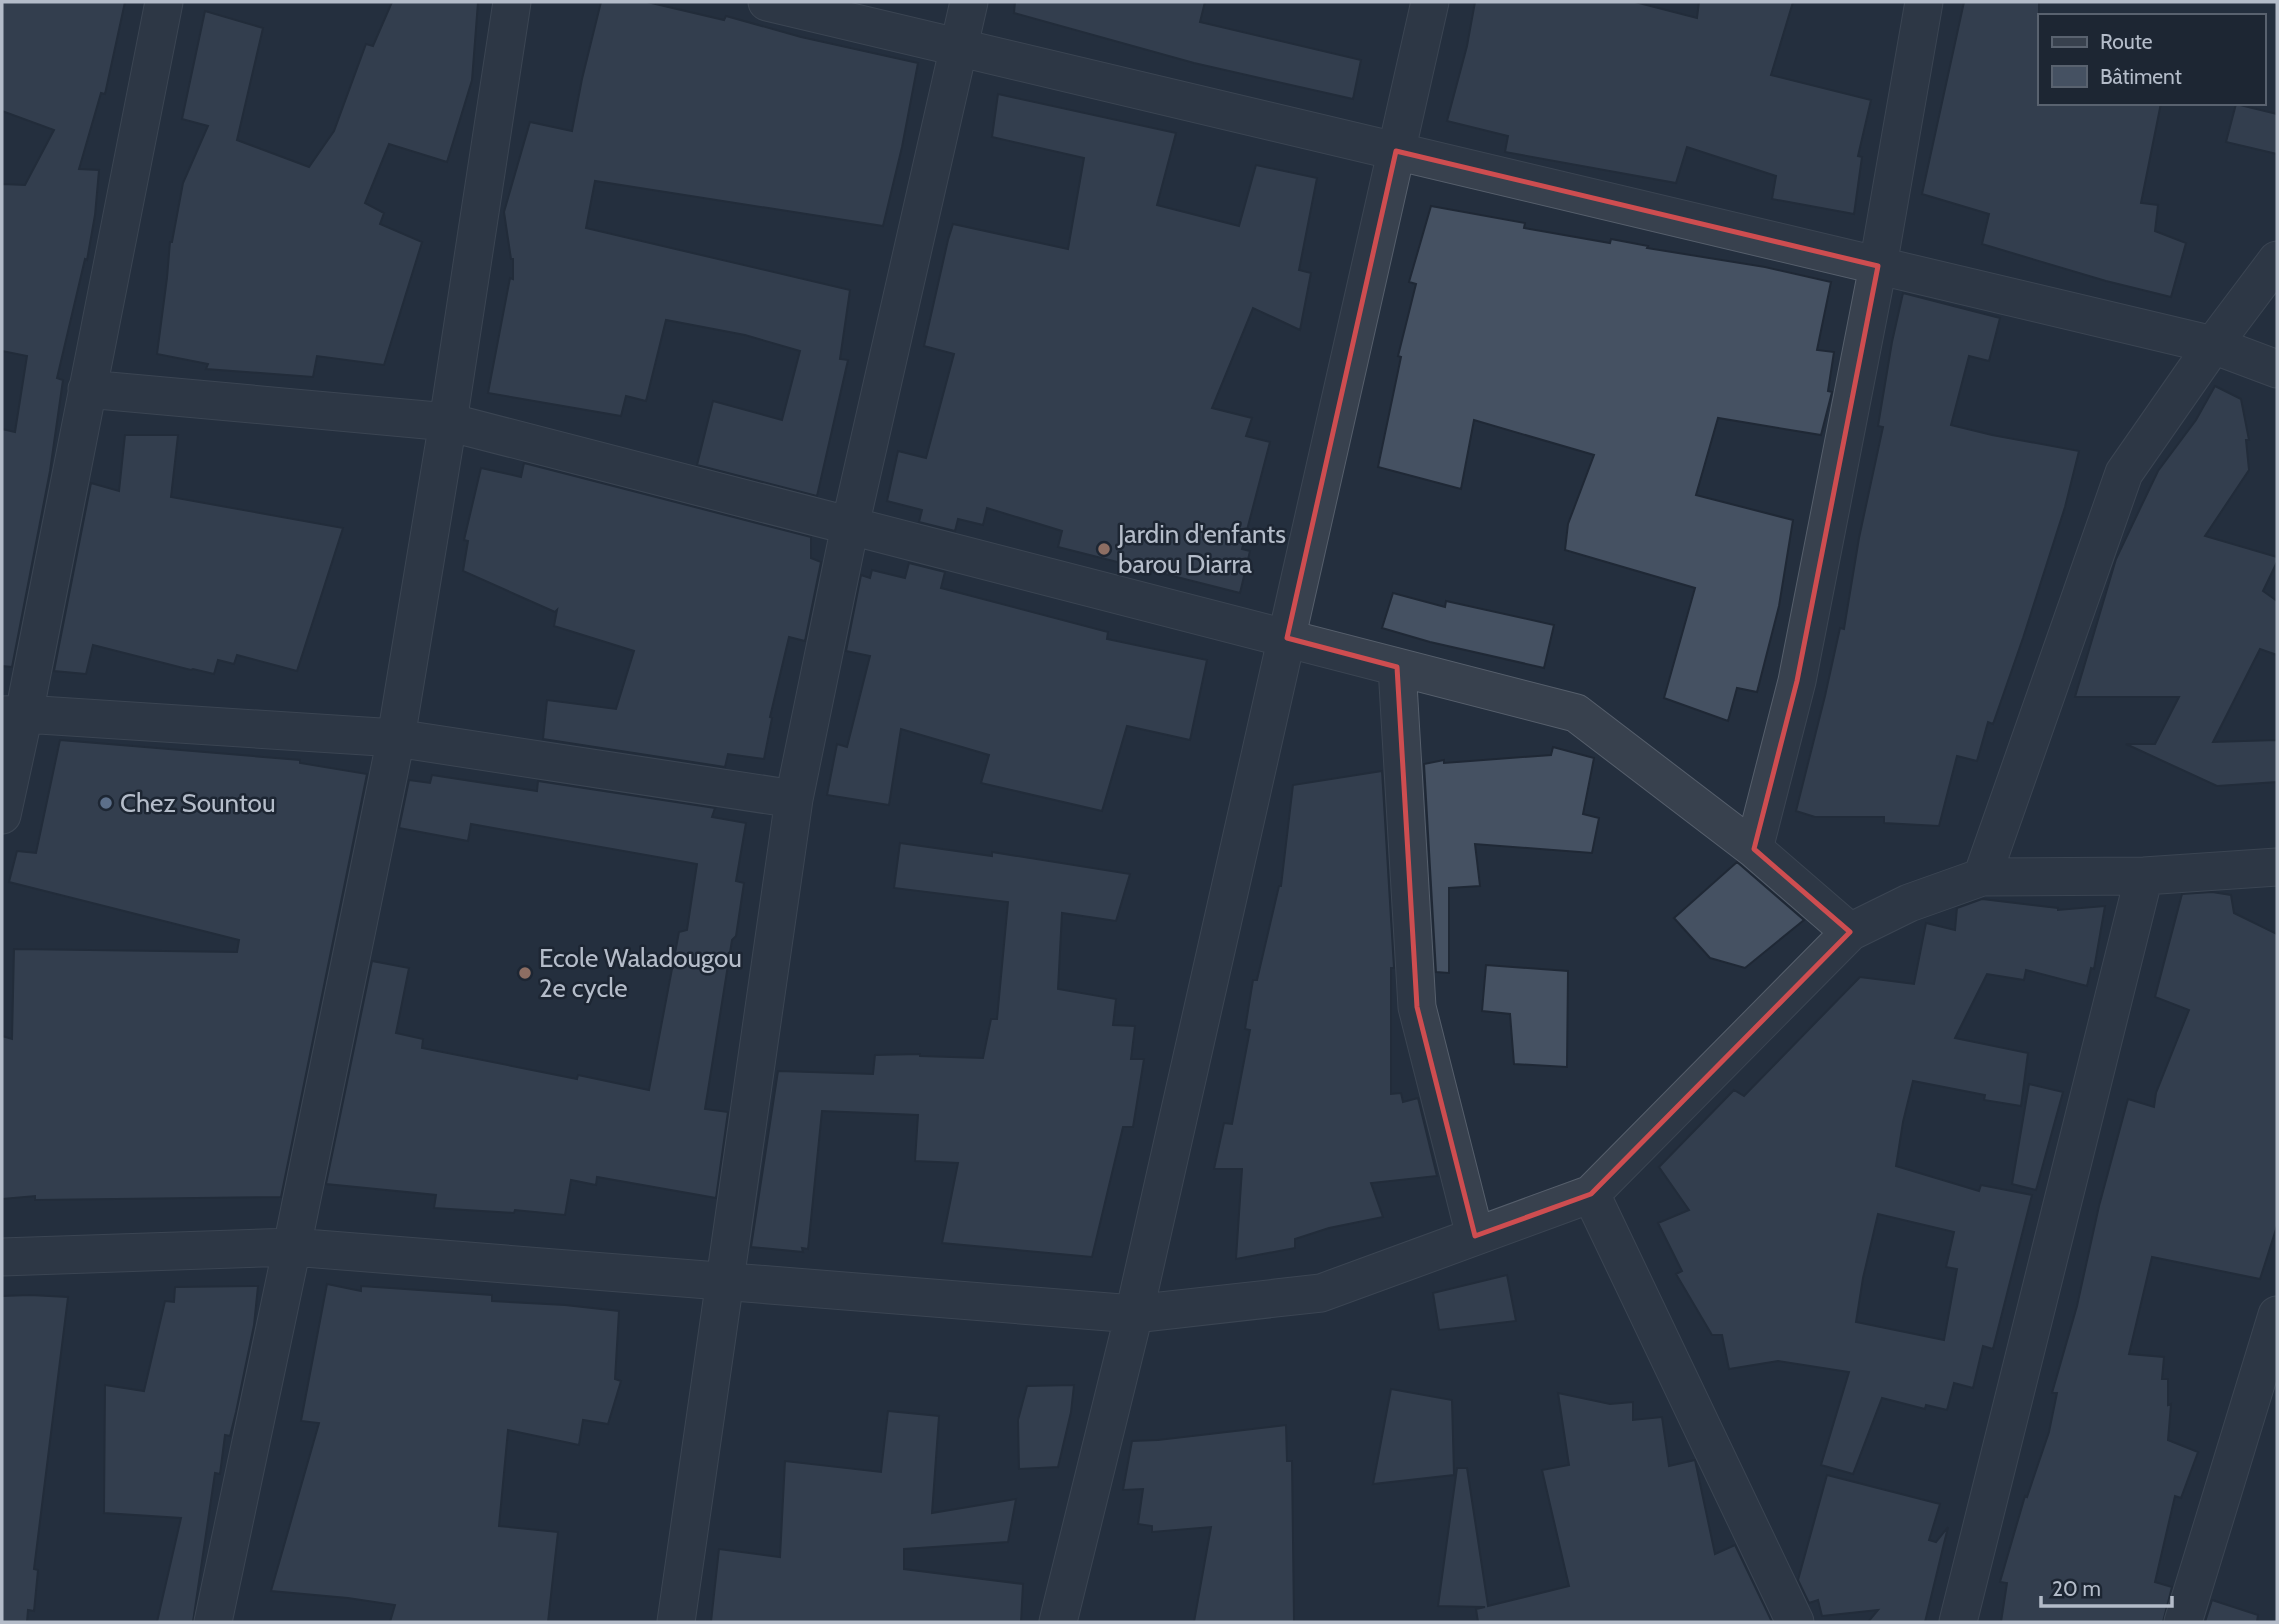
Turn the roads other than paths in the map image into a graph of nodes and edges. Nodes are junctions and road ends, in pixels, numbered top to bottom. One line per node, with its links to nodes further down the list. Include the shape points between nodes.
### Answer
1 (164, 2): 13 (street)
2 (512, 2): 14 (street)
3 (767, 2): 7 (street)
4 (969, 2): 7 (street)
5 (1430, 2): 8 (street)
6 (1924, 2): 10 (street)
7 (958, 48): 8 (street); 15 (street)
8 (1396, 152): 10 (street); 16 (street)
9 (2277, 260): 11 (street)
10 (1878, 266): 11 (street); 22 (street, via 1797,681)
11 (2213, 345): 12 (street); 25 (street, via 2124,473)
12 (2277, 369)
13 (87, 389): 14 (street); 18 (street)
14 (448, 422): 15 (street); 19 (street)
15 (849, 526): 16 (street); 20 (street)
16 (1286, 638): 17 (street); 32 (street)
17 (1398, 667): 22 (street, via 1576,713); 28 (street, via 1417,1007)
18 (13, 714): 19 (street); 21 (street)
19 (396, 738): 20 (street); 29 (street)
20 (794, 799): 31 (street)
21 (2, 815)
22 (1754, 849): 26 (street)
23 (2277, 867): 24 (street)
24 (2144, 876): 25 (street); 38 (street)
25 (1982, 877): 26 (street, via 1909,903)
26 (1850, 932): 27 (street)
27 (1591, 1194): 28 (street); 37 (street)
28 (1475, 1236): 32 (street, via 1321,1293)
29 (292, 1247): 30 (street); 31 (street); 34 (street)
30 (2, 1257)
31 (725, 1282): 32 (street); 35 (street)
32 (1134, 1314): 36 (street)
33 (2277, 1315): 39 (street)
34 (213, 1622)
35 (676, 1622)
36 (1058, 1622)
37 (1795, 1622)
38 (1958, 1622)
39 (2183, 1622)

